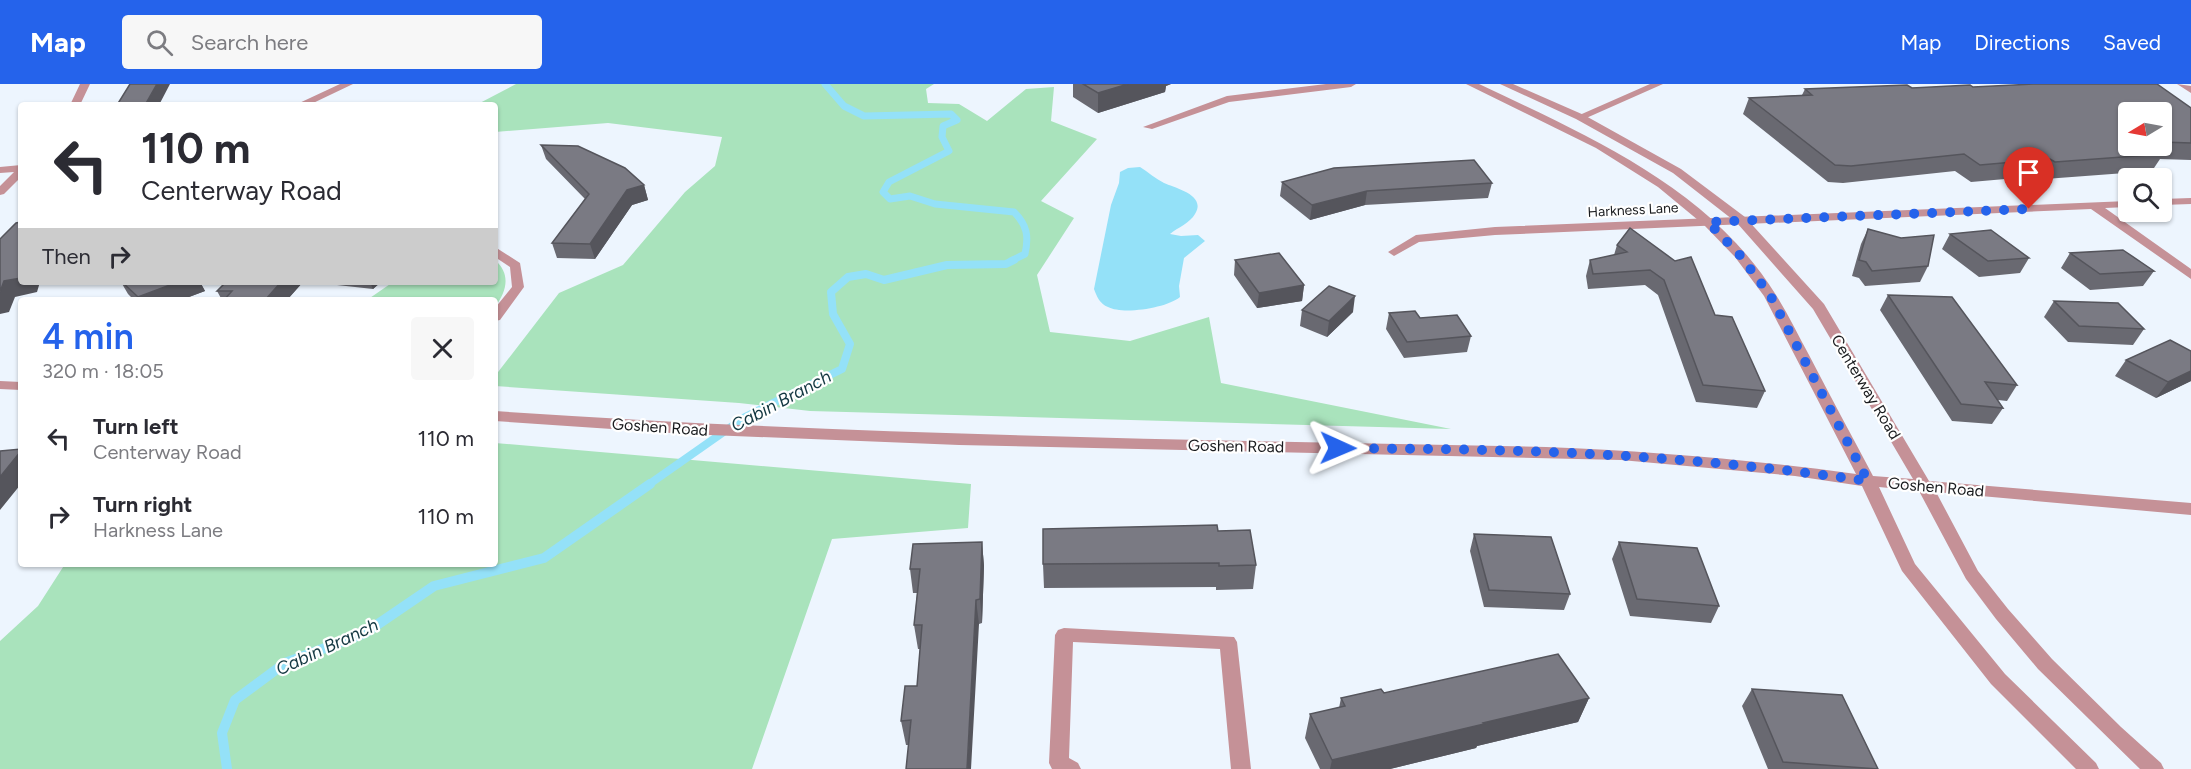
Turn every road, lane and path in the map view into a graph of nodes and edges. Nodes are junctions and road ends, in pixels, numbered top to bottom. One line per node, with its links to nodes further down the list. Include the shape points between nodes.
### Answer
1 (85, 84): 9 (street)
2 (348, 84): 10 (street)
3 (1351, 84): 12 (street, via 1227,99)
4 (1471, 84): 22 (street, via 1600,146 1662,185)
5 (1505, 84): 11 (street, Centerway Road)
6 (1658, 84): 11 (street)
7 (2182, 84): 8 (street)
8 (2191, 90)
9 (77, 102)
10 (307, 102)
11 (1580, 117): 21 (street, Centerway Road, via 1677,171)
12 (1148, 127)
13 (18, 169): 14 (street)
14 (0, 170)
15 (18, 172): 16 (street)
16 (0, 192)
17 (2191, 201): 18 (street)
18 (2172, 202)
19 (2118, 205): 20 (street, Harkness Lane)
20 (2095, 207): 21 (street, Harkness Lane); 25 (street)
21 (1741, 220): 22 (street, Harkness Lane); 31 (street, Centerway Road, via 1819,307)
22 (1708, 222): 23 (street, Harkness Lane, via 1459,234 1416,239); 30 (street, via 1770,295)
23 (1394, 252)
24 (498, 253): 26 (street, via 516,266 518,288)
25 (2191, 275)
26 (498, 313)
27 (0, 385): 28 (street)
28 (18, 386)
29 (498, 416): 30 (street, Goshen Road, via 686,429 1051,443 1546,452 1773,469)
30 (1868, 481): 31 (street, Goshen Road); 35 (street, via 1908,567 1998,680)
31 (1924, 485): 32 (street, Goshen Road); 36 (street, Centerway Road, via 1972,575 2002,614 2052,672)
32 (2191, 509)
33 (1071, 769): 34 (street, via 1059,763 1064,635 1228,642)
34 (1241, 769)
35 (2089, 769)
36 (2154, 769)

